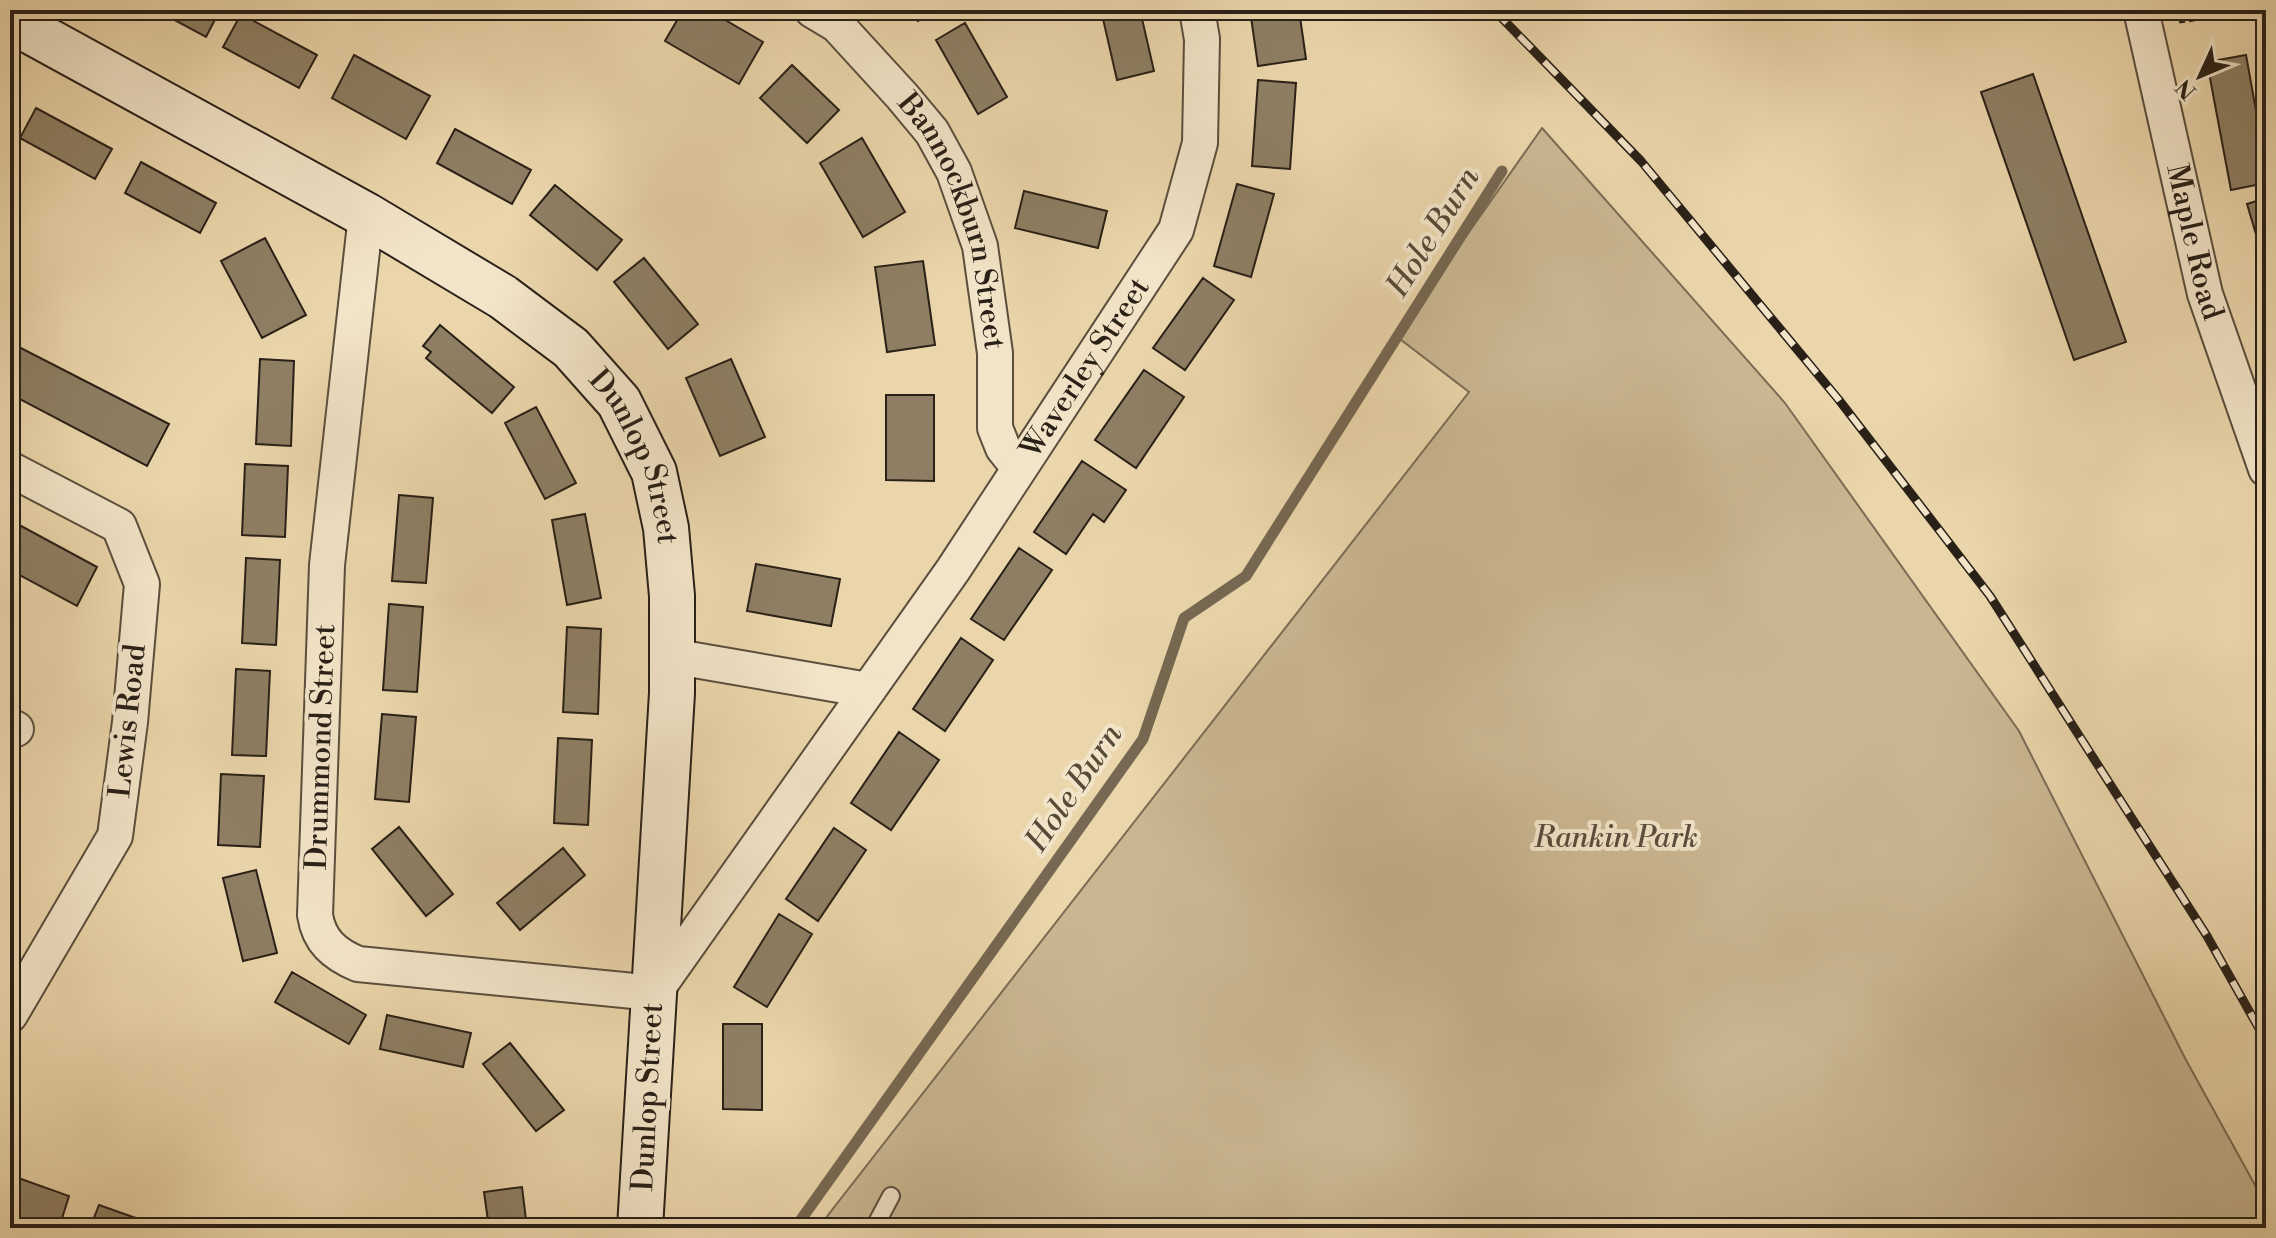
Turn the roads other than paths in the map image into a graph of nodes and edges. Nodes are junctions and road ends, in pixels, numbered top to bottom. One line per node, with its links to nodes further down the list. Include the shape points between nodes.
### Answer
1 (812, 10): 6 (street, Bannockburn Street, via 837,25 902,96 932,132 954,172 980,246 995,353 995,428)
2 (1197, 10): 6 (street, Waverley Street, via 1202,39 1200,143 1176,230)
3 (2143, 18): 8 (street, Maple Road, via 2205,294)
4 (10, 20): 5 (main road, Dunlop Street)
5 (366, 215): 9 (main road, Dunlop Street, via 503,297 571,348 619,402 654,472 666,528); 11 (street, Drummond Street, via 327,565 315,915 320,935 337,954 358,964)
6 (1019, 468): 10 (street, Waverley Street)
7 (10, 469): 12 (street, Lewis Road, via 119,526 142,584 115,836)
8 (2266, 469)
9 (671, 656): 10 (street); 11 (main road, Dunlop Street)
10 (868, 690): 11 (street, Waverley Street)
11 (654, 993): 14 (main road, Dunlop Street)
12 (10, 1015)
13 (891, 1196): 15 (lane)
14 (640, 1228)
15 (874, 1228)

